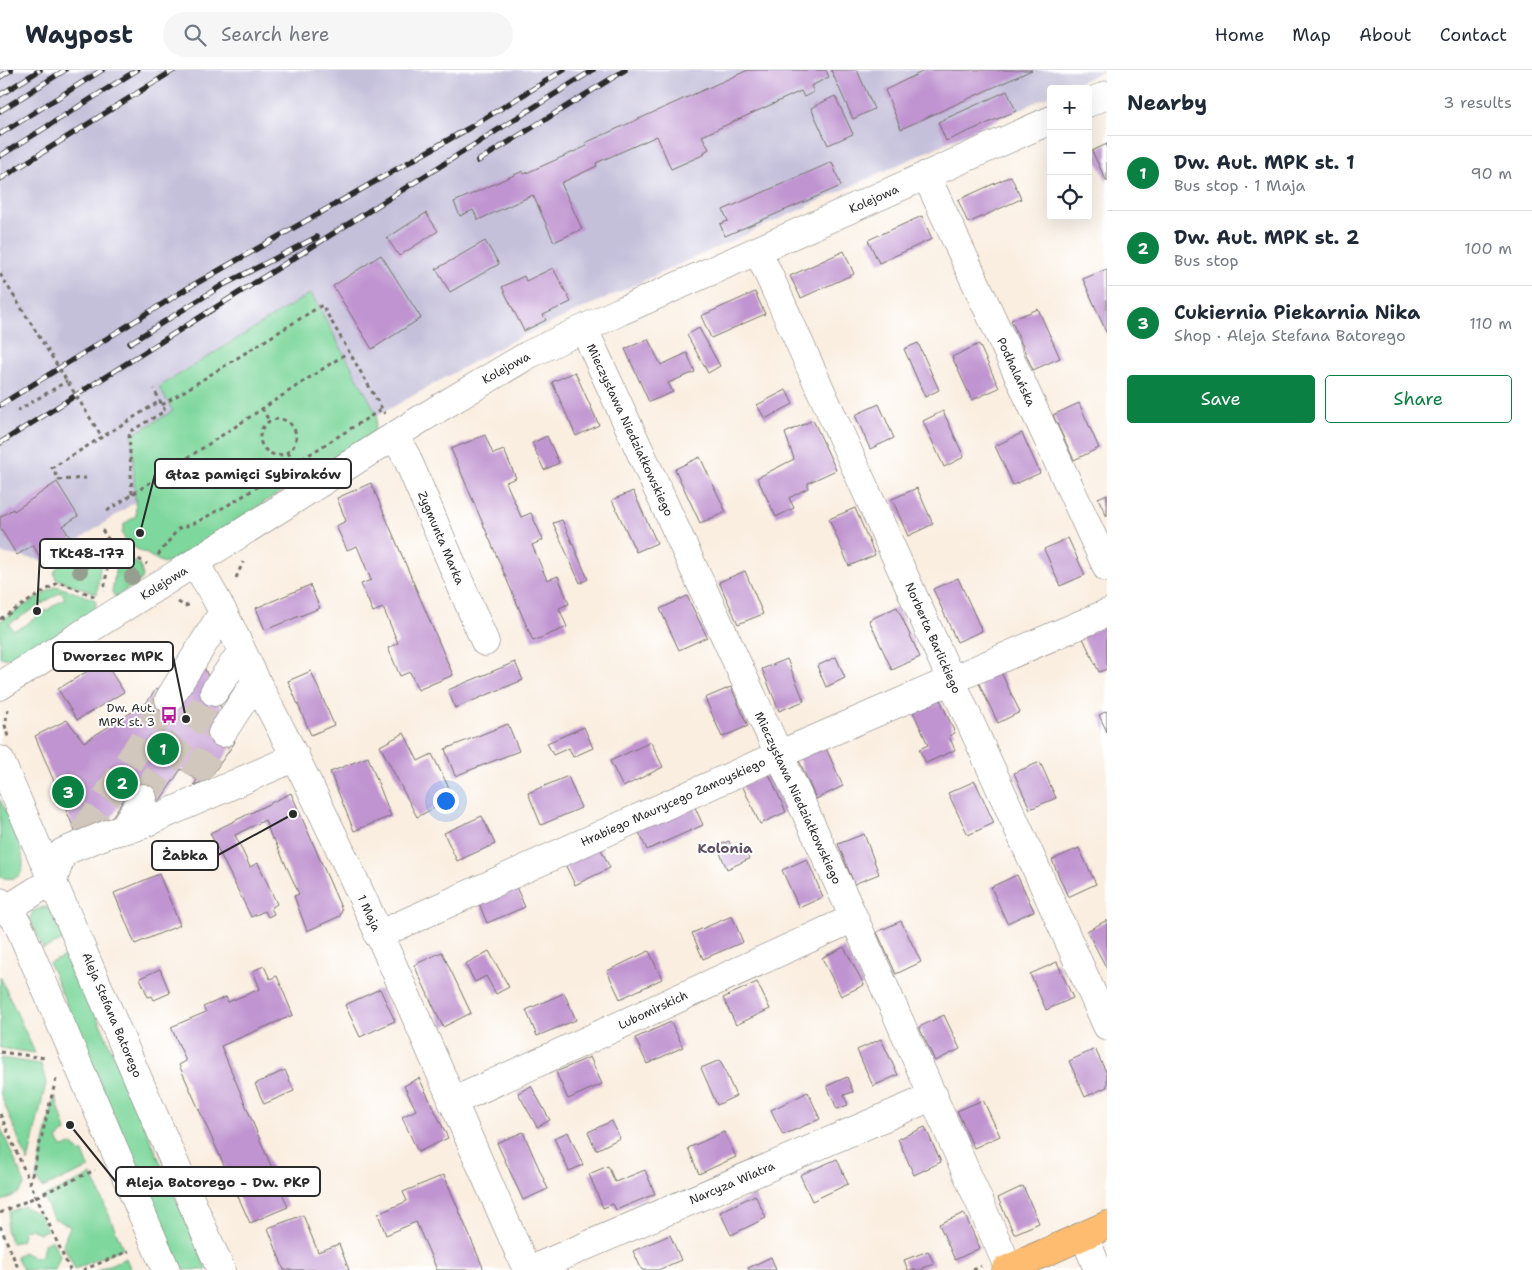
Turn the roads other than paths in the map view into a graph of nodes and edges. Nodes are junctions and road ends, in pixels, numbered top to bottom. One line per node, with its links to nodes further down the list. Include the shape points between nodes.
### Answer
1 (1107, 95): 2 (street)
2 (1092, 101)
3 (1047, 122): 4 (street, Kolejowa)
4 (926, 175): 5 (street, Kolejowa); 9 (street, Podhalańska)
5 (758, 251): 6 (street, Kolejowa); 14 (street, Norberta Barlickiego)
6 (584, 329): 7 (street, Kolejowa); 20 (street, Mieczysława Niedziałkowskiego)
7 (392, 429): 8 (street, Kolejowa); 12 (street, Zygmunta Marka)
8 (195, 564): 10 (street, 1 Maja); 16 (street, Kolejowa)
9 (1107, 568)
10 (223, 612): 13 (street, 1 Maja); 18 (street)
11 (1107, 614): 14 (street, Hrabiego Maurycego Zamoyskiego)
12 (485, 642)
13 (242, 651): 15 (street, 1 Maja); 17 (street)
14 (953, 680): 20 (street, Hrabiego Maurycego Zamoyskiego); 31 (street, Norberta Barlickiego)
15 (256, 681): 19 (street); 21 (street, 1 Maja)
16 (0, 686)
17 (214, 692)
18 (169, 699)
19 (222, 733)
20 (778, 755): 29 (street, Mieczysława Niedziałkowskiego); 30 (street, Hrabiego Maurycego Zamoyskiego)
21 (296, 757): 25 (street); 30 (street, 1 Maja)
22 (0, 760): 27 (street, Aleja Stefana Batorego)
23 (194, 778): 25 (street)
24 (143, 798): 26 (street)
25 (173, 811): 26 (street)
26 (122, 830): 27 (street, via 80,840 63,852)
27 (53, 880): 28 (street); 36 (street, Aleja Stefana Batorego)
28 (4, 906): 35 (street, via 18,924)
29 (854, 918): 32 (street, Mieczysława Niedziałkowskiego); 33 (street, Lubomirskich)
30 (378, 934): 33 (street, 1 Maja)
31 (1107, 1026)
32 (934, 1096): 37 (street, Narcyza Wiatra); 38 (street, Mieczysława Niedziałkowskiego)
33 (452, 1102): 37 (street, 1 Maja)
34 (1095, 1230): 38 (main road); 39 (street)
35 (166, 1270)
36 (221, 1270)
37 (529, 1270)
38 (1008, 1270)
39 (1098, 1270)

